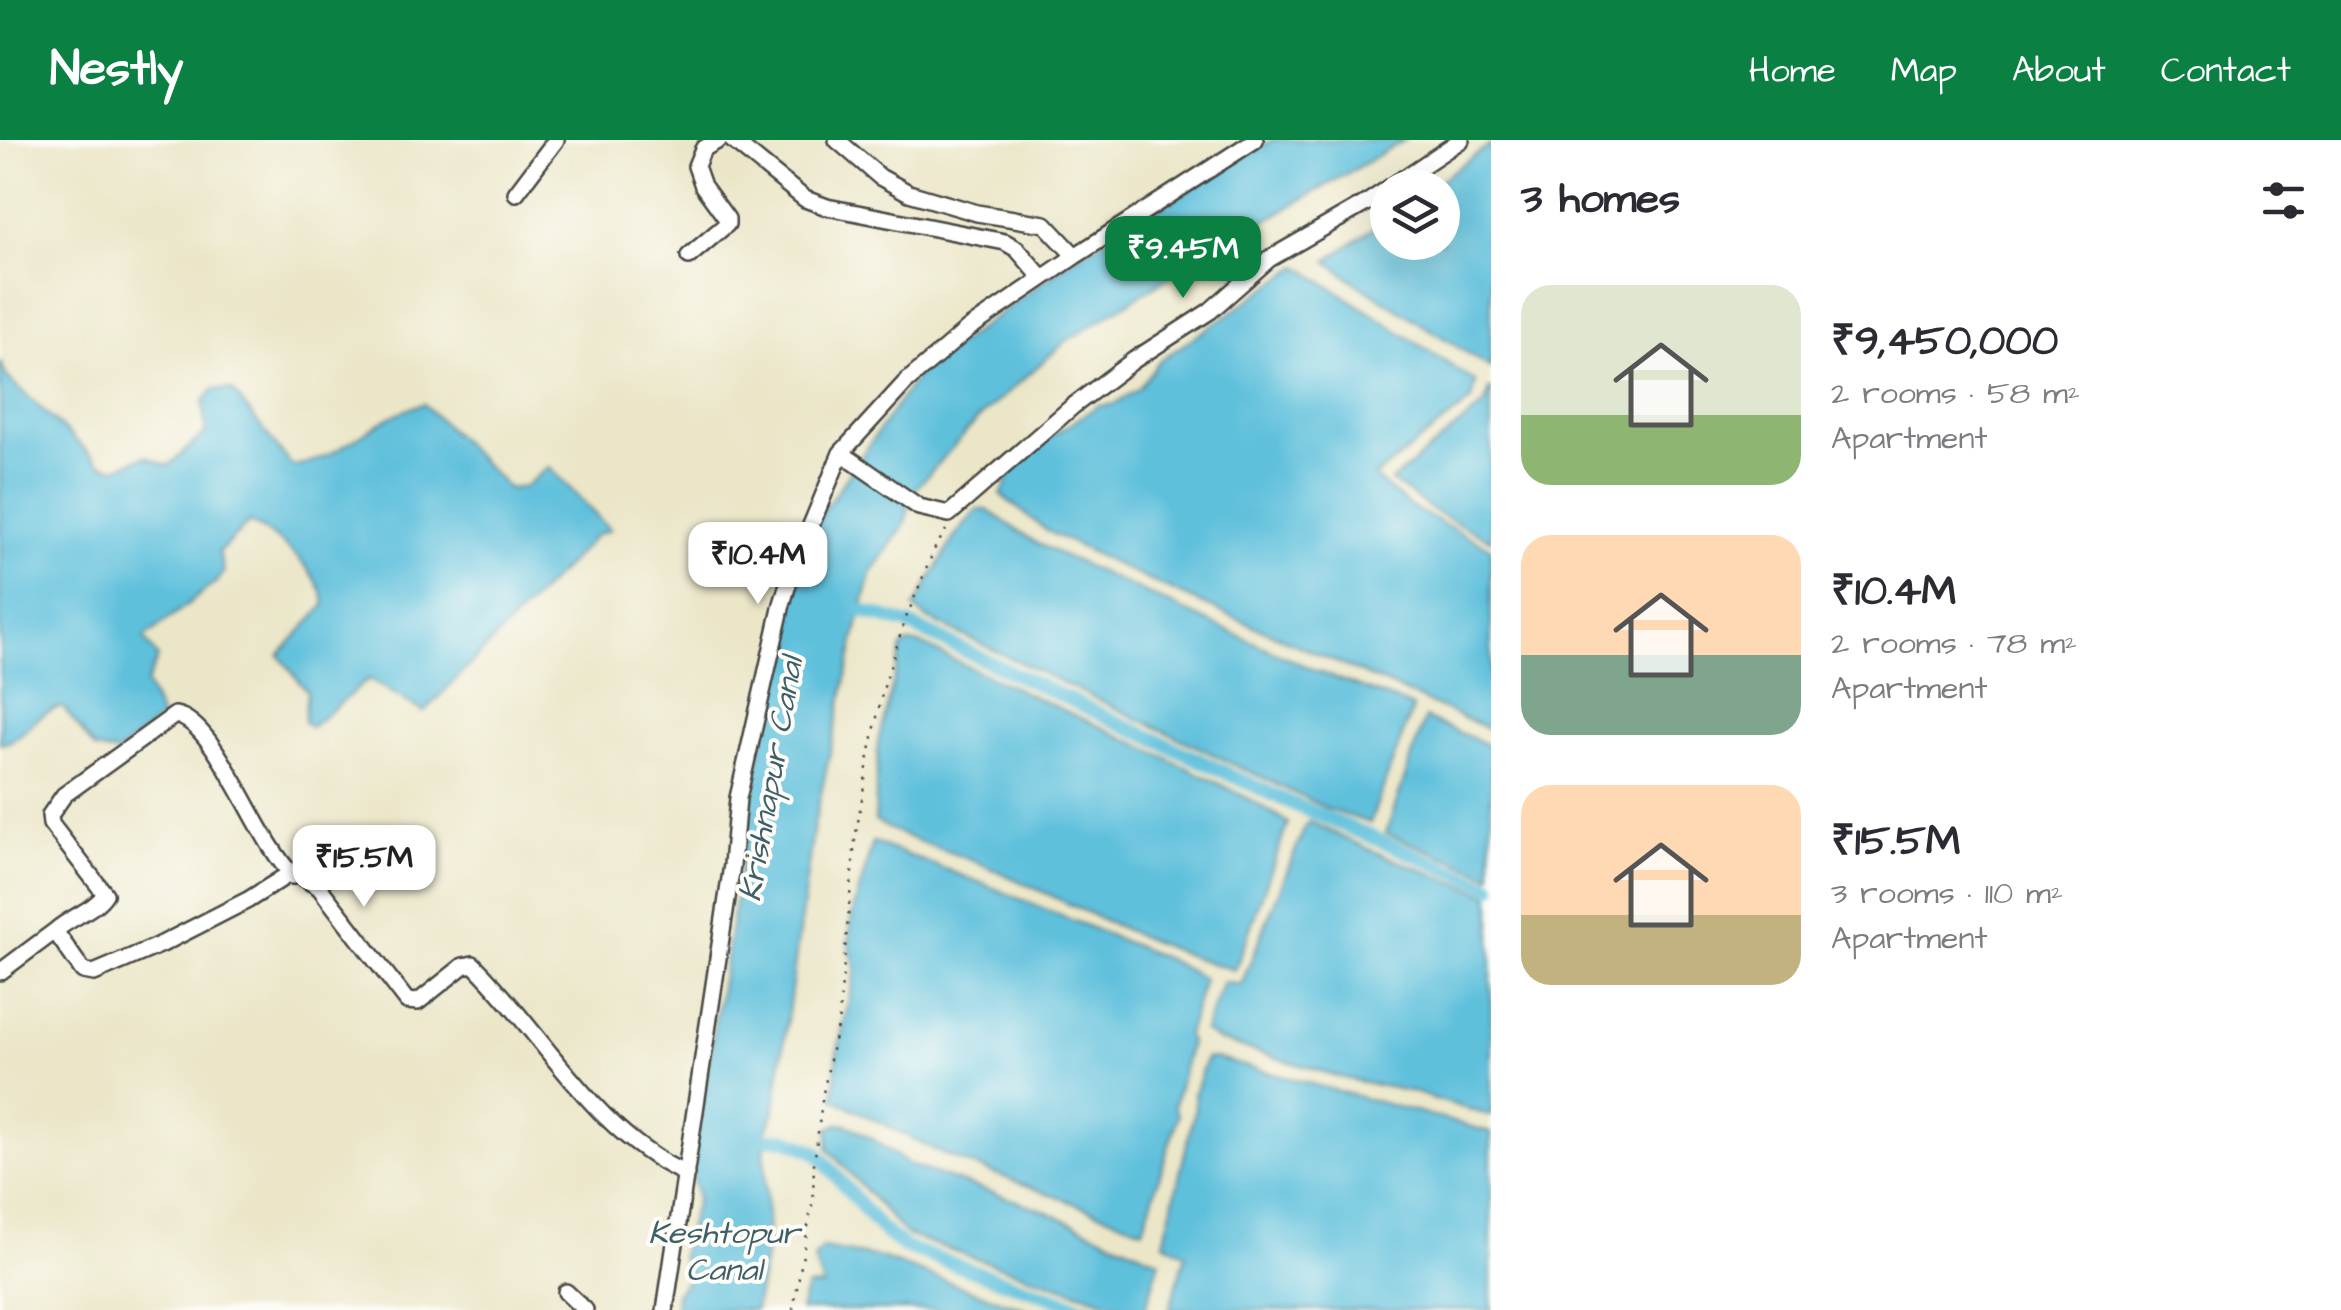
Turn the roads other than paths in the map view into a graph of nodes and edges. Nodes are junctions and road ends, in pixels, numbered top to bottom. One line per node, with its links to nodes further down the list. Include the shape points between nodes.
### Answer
1 (556, 140): 7 (street)
2 (718, 140): 8 (street, via 703,149 696,166 726,224)
3 (732, 140): 10 (street, via 804,199 1005,242)
4 (837, 140): 9 (street, via 909,193 1045,224)
5 (1256, 140): 9 (street)
6 (1461, 140): 11 (street, via 1269,258 1210,311 1073,406 949,514 919,507)
7 (516, 194)
8 (689, 256)
9 (1075, 256): 10 (street)
10 (1042, 278): 11 (street, via 905,383)
11 (848, 458): 15 (street, via 792,572 738,798)
12 (293, 875): 13 (street, via 90,974); 13 (street, via 274,856 212,746 175,714 54,805 51,824 105,894); 15 (street, via 319,887 407,1001 418,1002 473,964 633,1144)
13 (55, 931): 14 (street)
14 (2, 968)
15 (686, 1174): 18 (street)
16 (566, 1292): 17 (street)
17 (584, 1310)
18 (665, 1310)

